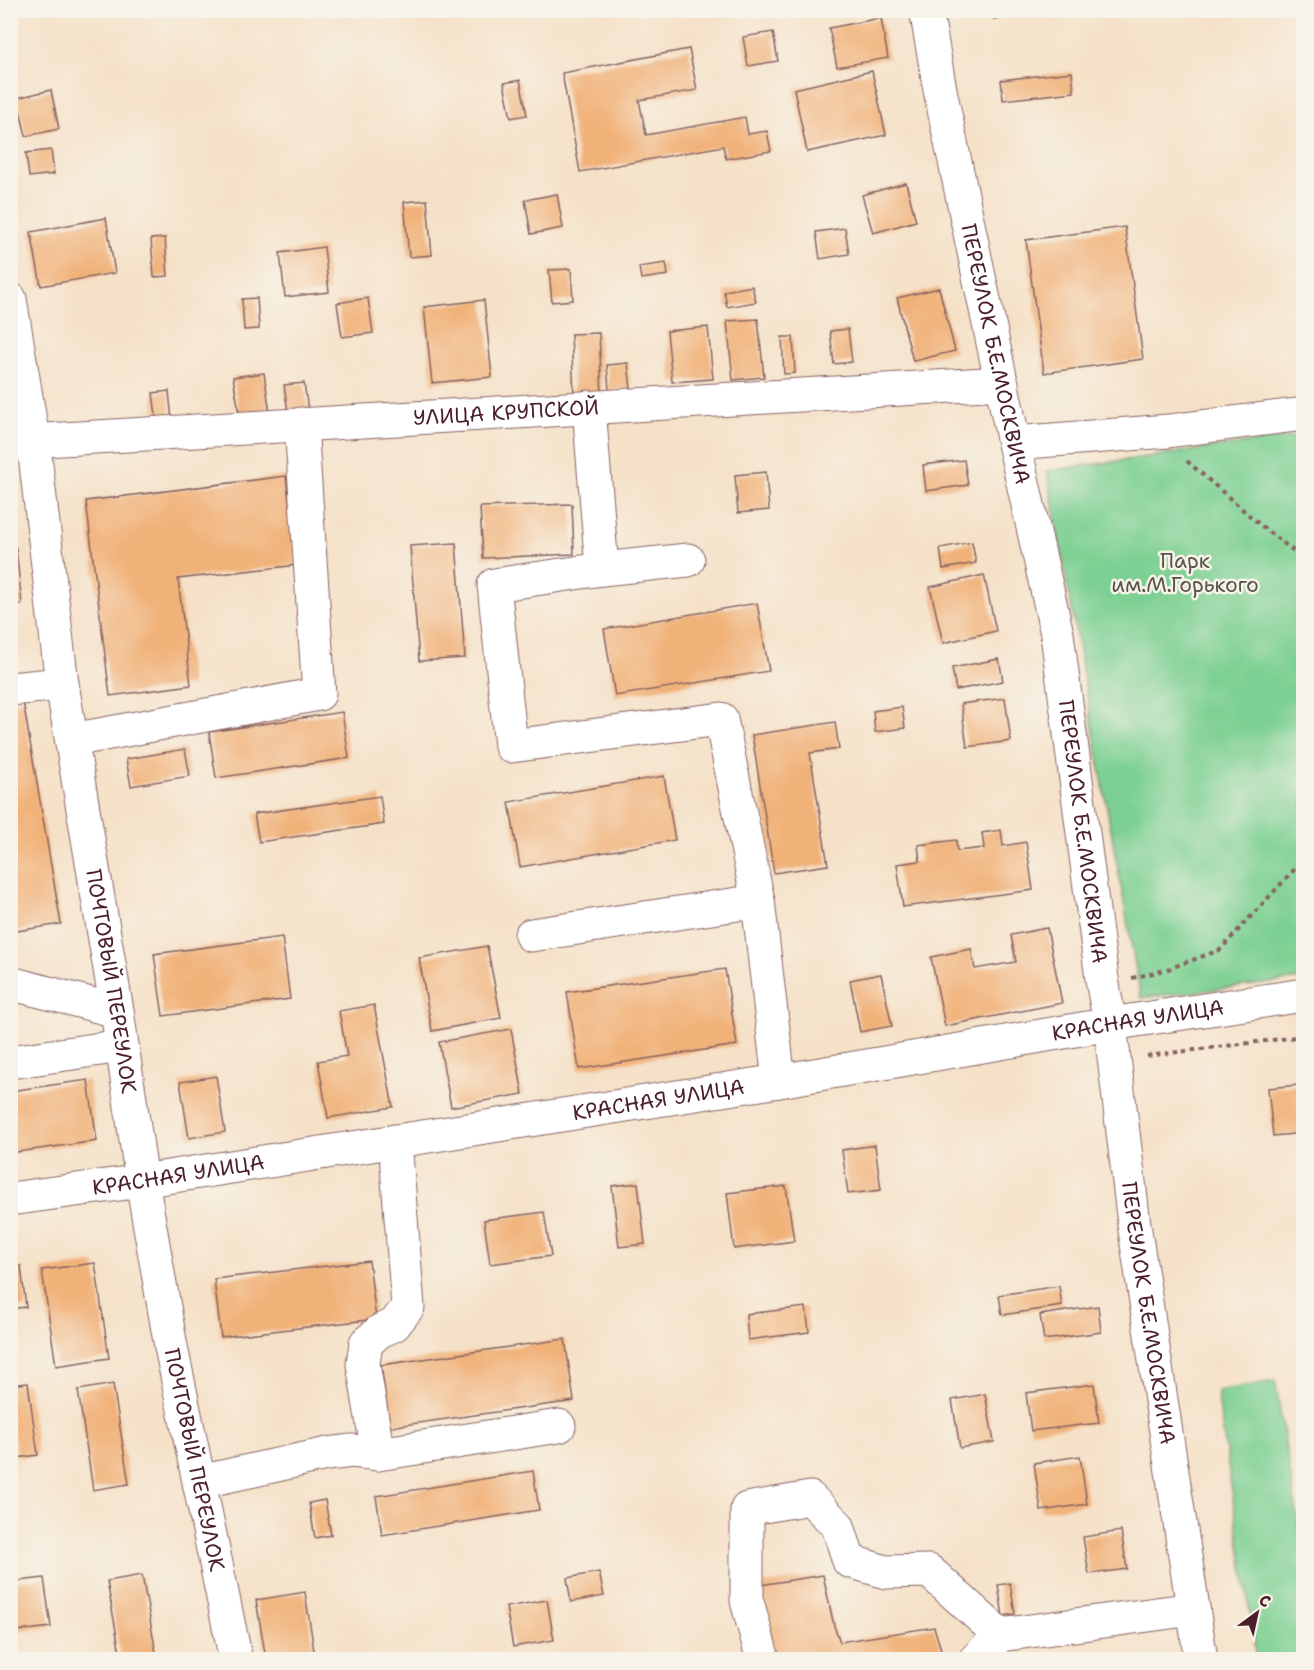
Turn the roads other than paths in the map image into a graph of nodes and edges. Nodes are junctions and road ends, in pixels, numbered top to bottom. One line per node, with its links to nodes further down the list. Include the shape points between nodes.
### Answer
1 (926, 10): 3 (street, ПЕРЕУЛОК Б.Е.МОСКВИЧА)
2 (10, 299): 7 (street, ПОЧТОВЫЙ ПЕРЕУЛОК)
3 (1002, 383): 4 (street, УЛИЦА КРУПСКОЙ); 8 (street, ПЕРЕУЛОК Б.Е.МОСКВИЧА)
4 (589, 407): 6 (street, УЛИЦА КРУПСКОЙ); 10 (street)
5 (1304, 414): 8 (street, via 1168,431)
6 (301, 424): 7 (street, УЛИЦА КРУПСКОЙ); 13 (street, via 319,694)
7 (22, 441): 11 (street, ПОЧТОВЫЙ ПЕРЕУЛОК)
8 (1014, 443): 19 (street, ПЕРЕУЛОК Б.Е.МОСКВИЧА, via 1057,634)
9 (688, 560): 10 (street)
10 (602, 569): 14 (street, via 494,585 511,746 721,719)
11 (62, 684): 12 (street); 13 (street, ПОЧТОВЫЙ ПЕРЕУЛОК)
12 (10, 689)
13 (72, 740): 18 (street, ПОЧТОВЫЙ ПЕРЕУЛОК)
14 (758, 902): 15 (street); 22 (street)
15 (531, 935)
16 (10, 983): 18 (street)
17 (1304, 995): 19 (street, КРАСНАЯ УЛИЦА)
18 (117, 1011): 20 (street, ПОЧТОВЫЙ ПЕРЕУЛОК)
19 (1110, 1024): 22 (street, КРАСНАЯ УЛИЦА); 29 (street, ПЕРЕУЛОК Б.Е.МОСКВИЧА, via 1134,1224)
20 (122, 1046): 21 (street); 24 (street, ПОЧТОВЫЙ ПЕРЕУЛОК)
21 (10, 1062)
22 (779, 1081): 23 (street, КРАСНАЯ УЛИЦА)
23 (395, 1141): 24 (street, КРАСНАЯ УЛИЦА); 27 (street, via 408,1307 394,1325 366,1343 363,1364)
24 (142, 1181): 25 (street, КРАСНАЯ УЛИЦА); 28 (street, ПОЧТОВЫЙ ПЕРЕУЛОК)
25 (10, 1199)
26 (559, 1426): 27 (street)
27 (378, 1454): 28 (street, via 327,1454)
28 (199, 1482): 31 (street, ПОЧТОВЫЙ ПЕРЕУЛОК)
29 (1193, 1609): 30 (street); 34 (street, ПЕРЕУЛОК Б.Е.МОСКВИЧА)
30 (999, 1635): 32 (street, via 929,1571 886,1572 849,1561 838,1526 810,1498 747,1509 747,1601); 33 (street)
31 (236, 1659)
32 (763, 1659)
33 (975, 1659)
34 (1201, 1659)

